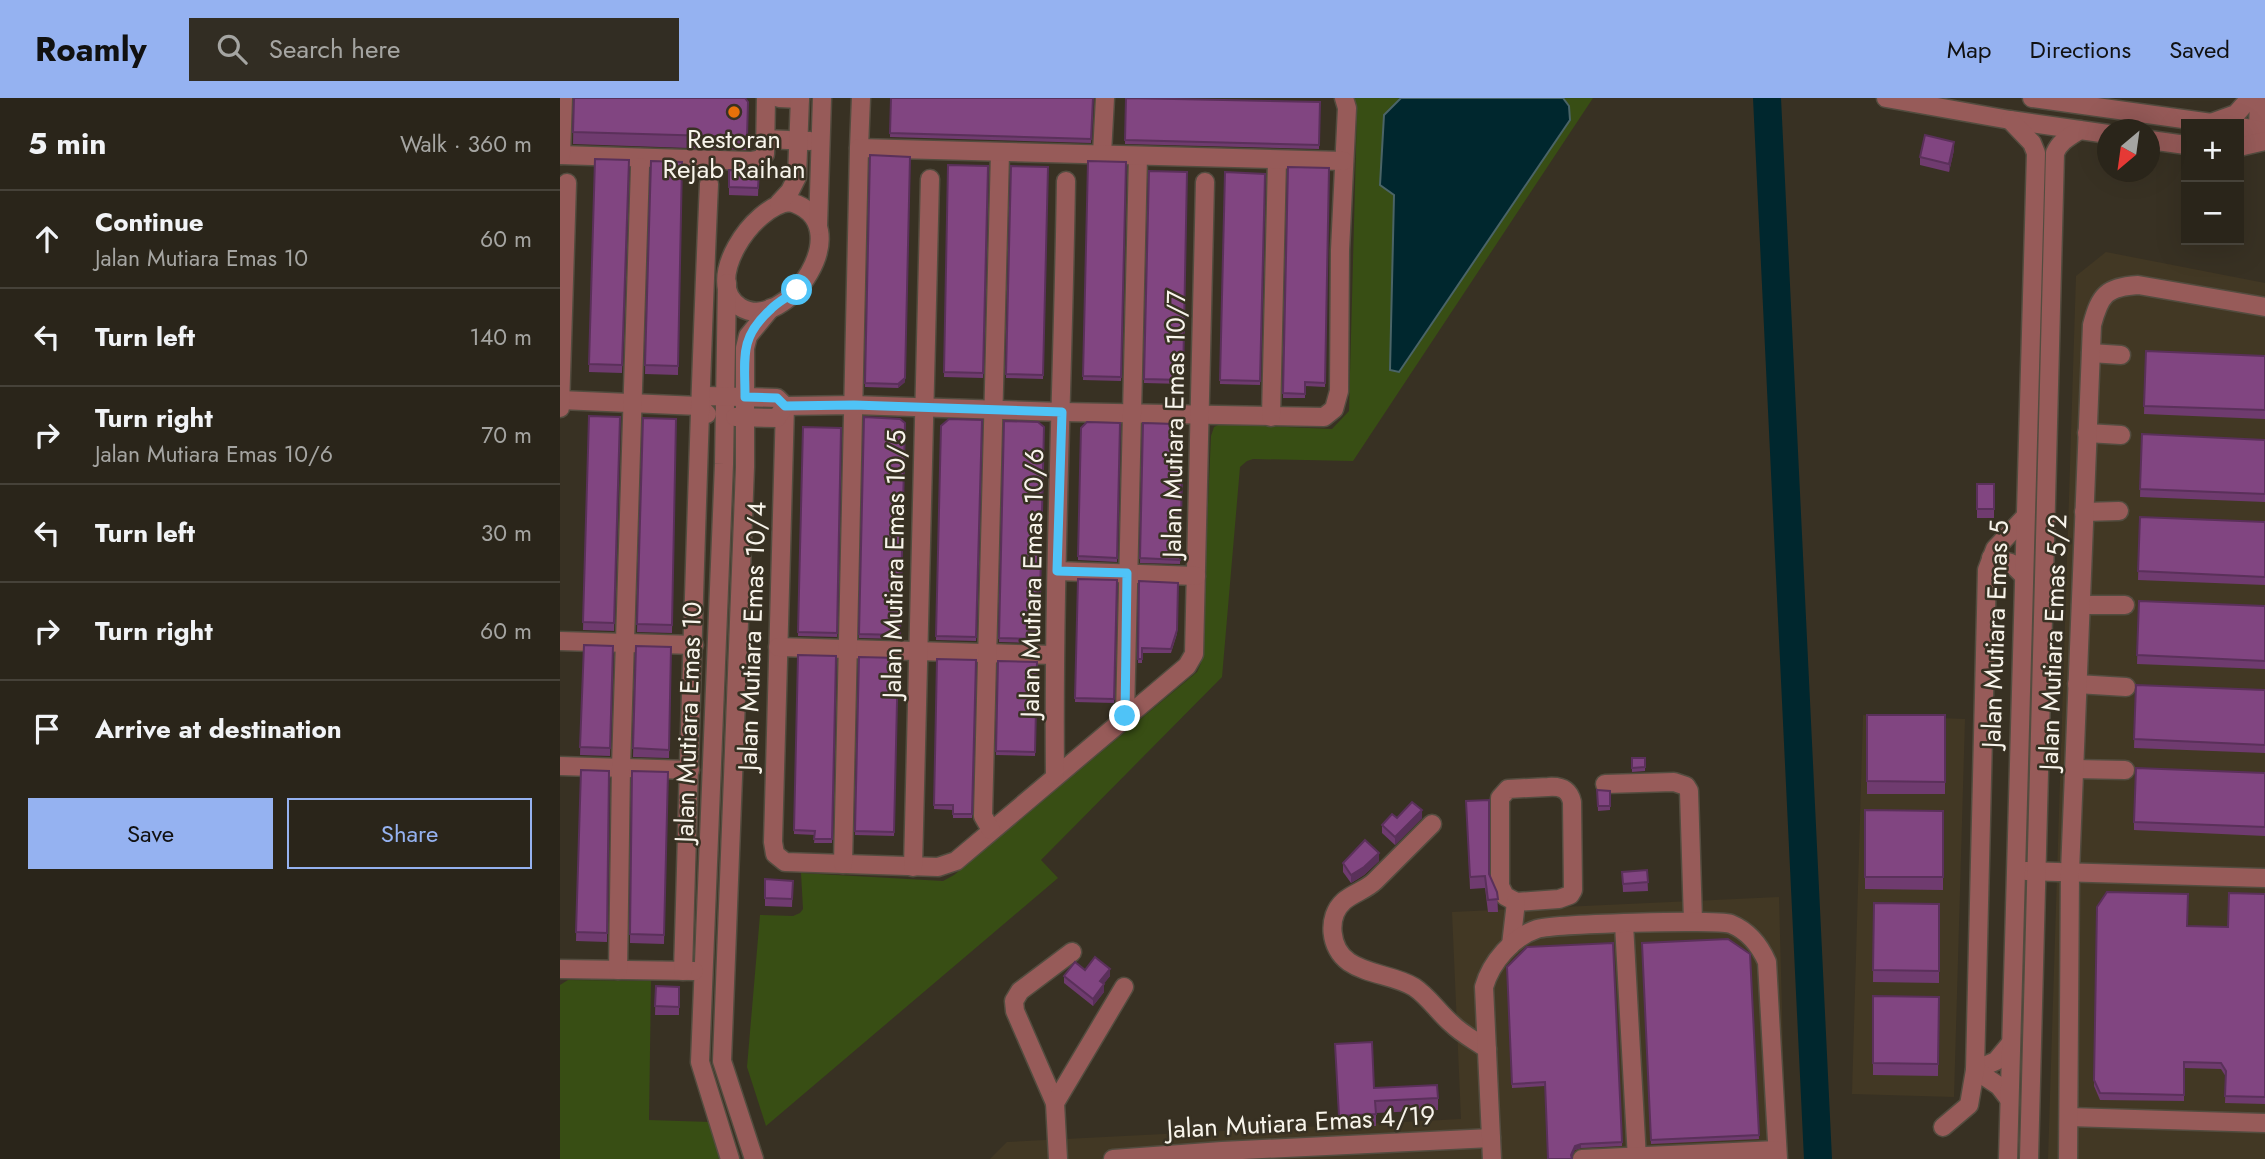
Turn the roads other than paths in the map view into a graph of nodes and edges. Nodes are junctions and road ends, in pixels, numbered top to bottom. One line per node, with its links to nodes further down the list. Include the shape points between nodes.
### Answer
1 (563, 98): 30 (street)
2 (766, 98): 20 (street)
3 (779, 98): 12 (street)
4 (822, 98): 23 (street)
5 (861, 98): 26 (street)
6 (1105, 98): 28 (street)
7 (1344, 98): 34 (street)
8 (1886, 98): 15 (street)
9 (2032, 98): 13 (street)
10 (2250, 98): 14 (street)
11 (2259, 98): 19 (street)
12 (800, 99): 21 (street)
13 (2181, 119)
14 (2226, 119)
15 (2010, 120): 17 (street); 70 (street, Jalan Mutiara Emas 5, via 2036,153)
16 (2244, 129): 19 (street)
17 (2080, 130): 18 (street); 101 (street, Jalan Mutiara Emas 5, via 2064,139 2055,153)
18 (2097, 132)
19 (2263, 135): 25 (street)
20 (765, 139): 21 (street); 30 (street, via 765,154 751,161)
21 (798, 141): 23 (street); 36 (street)
22 (2160, 141): 24 (street)
23 (821, 142): 38 (street)
24 (2181, 144)
25 (2244, 144)
26 (859, 148): 27 (street); 54 (street)
27 (1000, 153): 28 (street); 59 (street)
28 (1102, 154): 31 (street)
29 (2244, 154): 32 (street)
30 (560, 155)
31 (1138, 156): 33 (street); 61 (street)
32 (2265, 157)
33 (1277, 160): 34 (street); 65 (street)
34 (1345, 161): 65 (street, via 1339,391 1334,409 1324,417)
35 (640, 167): 53 (street)
36 (796, 177): 38 (street); 43 (street)
37 (930, 179): 58 (street, Jalan Mutiara Emas 10/5)
38 (819, 181): 44 (street)
39 (1066, 181): 60 (street, Jalan Mutiara Emas 10/6)
40 (1205, 182): 63 (street, Jalan Mutiara Emas 10/7)
41 (567, 183): 52 (street)
42 (709, 184): 55 (street)
43 (779, 203): 44 (street, via 802,205); 45 (street, via 752,222 740,239)
44 (818, 226): 47 (street, via 815,264 797,290)
45 (727, 283): 47 (street, via 742,308 757,312); 50 (street, Jalan Mutiara Emas 10)
46 (2265, 307): 48 (street, Jalan Mutiara Emas 5/2, via 2123,286 2109,290 2096,309)
47 (771, 308): 51 (street, Jalan Mutiara Emas 10, via 748,336)
48 (2091, 353): 49 (street); 66 (street, Jalan Mutiara Emas 5/2)
49 (2121, 355)
50 (725, 396): 51 (street); 55 (street, via 707,396); 62 (street, Jalan Mutiara Emas 10)
51 (745, 397): 56 (street, via 777,398); 64 (street, Jalan Mutiara Emas 10)
52 (560, 400): 53 (street); 57 (street)
53 (633, 403): 55 (street); 79 (street)
54 (854, 405): 56 (street); 58 (street); 82 (street)
55 (699, 406): 62 (street, via 708,415); 80 (street)
56 (785, 406): 64 (street, via 777,418); 81 (street, Jalan Mutiara Emas 10/4)
57 (560, 408)
58 (924, 408): 59 (street); 83 (street, Jalan Mutiara Emas 10/5)
59 (992, 410): 60 (street); 84 (street)
60 (1062, 412): 61 (street); 72 (street, Jalan Mutiara Emas 10/6)
61 (1133, 414): 63 (street); 73 (street)
62 (725, 416): 64 (street); 108 (street, Jalan Mutiara Emas 10)
63 (1201, 416): 65 (street); 75 (street, Jalan Mutiara Emas 10/7)
64 (745, 417): 109 (street, Jalan Mutiara Emas 10)
65 (1271, 417)
66 (2088, 433): 67 (street); 69 (street, Jalan Mutiara Emas 5/2)
67 (2121, 435)
68 (2119, 510): 69 (street)
69 (2084, 512): 76 (street, Jalan Mutiara Emas 5/2)
70 (2025, 517): 71 (street); 74 (street, Jalan Mutiara Emas 5)
71 (1991, 558): 74 (street, via 2011,563); 120 (street, Jalan Mutiara Emas 5, via 1987,570)
72 (1057, 571): 73 (street); 85 (street, Jalan Mutiara Emas 10/6)
73 (1127, 573): 75 (street); 88 (street)
74 (2023, 575): 100 (street, Jalan Mutiara Emas 5)
75 (1196, 576): 88 (street, Jalan Mutiara Emas 10/7, via 1195,646 1188,666)
76 (2081, 605): 77 (street); 86 (street, Jalan Mutiara Emas 5/2)
77 (2125, 605)
78 (560, 641): 79 (street)
79 (625, 642): 80 (street); 90 (street)
80 (694, 645): 92 (street)
81 (778, 647): 82 (street); 98 (street, Jalan Mutiara Emas 10/4, via 775,854 785,862)
82 (848, 649): 83 (street); 98 (street)
83 (919, 650): 84 (street); 99 (street, Jalan Mutiara Emas 10/5)
84 (986, 653): 85 (street); 97 (street, via 983,816)
85 (1054, 655): 94 (street, Jalan Mutiara Emas 10/6)
86 (2077, 684): 87 (street); 91 (street, Jalan Mutiara Emas 5/2)
87 (2126, 687)
88 (1125, 716): 94 (street)
89 (560, 766): 90 (street)
90 (621, 767): 92 (street); 113 (street)
91 (2074, 769): 93 (street); 102 (street, Jalan Mutiara Emas 5/2)
92 (690, 770): 107 (street)
93 (2125, 770)
94 (1055, 775): 97 (street)
95 (1605, 784): 105 (street, via 1674,782 1686,786)
96 (1432, 824): 119 (street, via 1372,884 1341,905 1333,924 1335,943 1343,957 1357,967 1415,988 1453,1026)
97 (991, 830): 99 (street, via 952,864)
98 (843, 864): 99 (street)
99 (913, 867)
100 (2016, 871): 101 (street); 118 (street, Jalan Mutiara Emas 5)
101 (2035, 871): 102 (street); 137 (street, Jalan Mutiara Emas 5)
102 (2070, 872): 103 (street); 123 (street, Jalan Mutiara Emas 5/2)
103 (2265, 877)
104 (1516, 902): 104 (street, via 1505,896 1500,886 1500,798 1514,788 1561,788 1572,802 1573,890 1559,900); 110 (street)
105 (1693, 921): 106 (street); 127 (street, via 1738,927 1767,962)
106 (1624, 924): 110 (street, via 1539,928); 129 (street)
107 (684, 946): 108 (street); 114 (street)
108 (705, 946): 109 (street); 115 (street, Jalan Mutiara Emas 10)
109 (727, 946): 116 (street, Jalan Mutiara Emas 10)
110 (1508, 949): 119 (street, via 1484,987)
111 (1072, 952): 122 (street, via 1014,1001)
112 (560, 969): 113 (street)
113 (618, 970): 114 (street)
114 (683, 971): 115 (street)
115 (705, 972): 116 (street); 130 (street, Jalan Mutiara Emas 10, via 700,1062)
116 (726, 972): 131 (street, Jalan Mutiara Emas 10, via 722,1061)
117 (1124, 987): 122 (street)
118 (2011, 1043): 120 (street, via 1996,1061); 121 (street, Jalan Mutiara Emas 5)
119 (1487, 1049): 126 (street)
120 (1975, 1070): 121 (street, via 1999,1086); 125 (street, Jalan Mutiara Emas 5, via 1969,1105)
121 (2009, 1100): 136 (street, Jalan Mutiara Emas 5)
122 (1055, 1103): 132 (street)
123 (2069, 1118): 124 (street); 138 (street, Jalan Mutiara Emas 5/2)
124 (2265, 1123)
125 (1943, 1127)
126 (1491, 1138): 128 (street, Jalan Mutiara Emas 4/19); 134 (street)
127 (1777, 1154): 129 (street)
128 (1222, 1155): 133 (street, Jalan Mutiara Emas 4/19)
129 (1637, 1158): 135 (street)
130 (730, 1159)
131 (754, 1159)
132 (1058, 1159)
133 (1113, 1159)
134 (1492, 1159)
135 (1582, 1159)
136 (2008, 1159)
137 (2029, 1159)
138 (2068, 1159)

